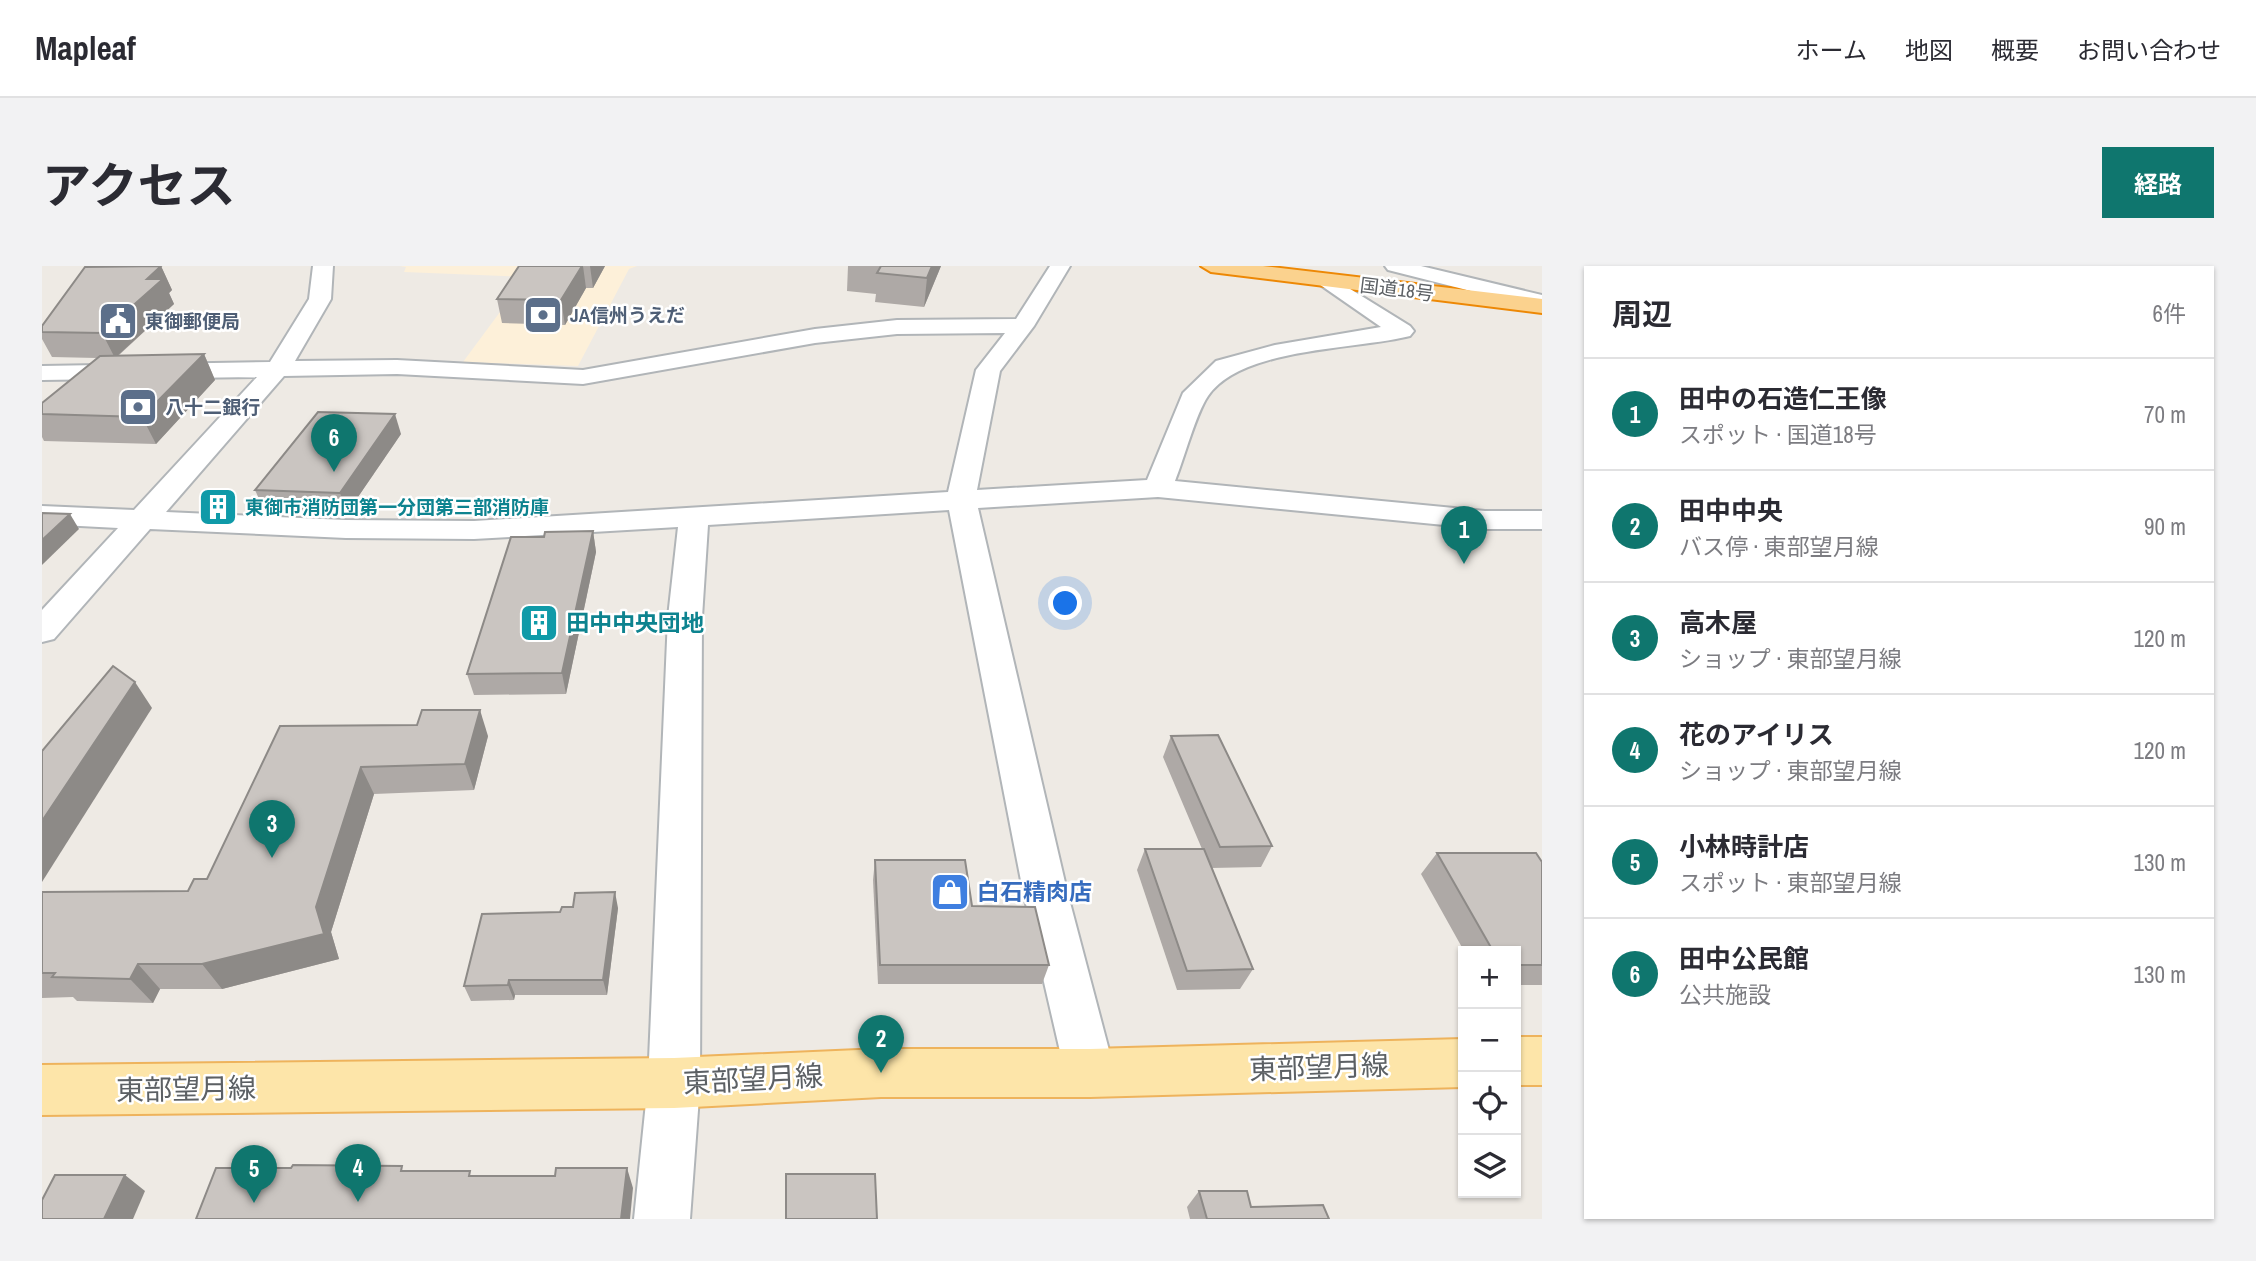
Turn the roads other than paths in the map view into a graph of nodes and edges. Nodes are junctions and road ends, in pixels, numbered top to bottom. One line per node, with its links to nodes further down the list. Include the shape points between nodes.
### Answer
1 (323, 266): 8 (street, via 320,299)
2 (1060, 266): 7 (street)
3 (1211, 266): 5 (highway, 国道18号)
4 (1395, 266): 6 (street)
5 (1326, 280): 6 (highway, 国道18号); 10 (street, via 1402,331 1275,352 1225,366 1196,393)
6 (1542, 304)
7 (1023, 326): 8 (street, via 897,327 815,336 583,377 453,367); 11 (street, via 988,370)
8 (279, 367): 9 (street); 14 (street)
9 (42, 373)
10 (1158, 488): 11 (street); 15 (street, via 1485,520)
11 (961, 498): 13 (street); 20 (street, via 1045,891)
12 (42, 515): 14 (street)
13 (694, 516): 14 (street, via 474,530 346,529); 21 (street, via 685,617)
14 (144, 518): 16 (street)
15 (1542, 520)
16 (42, 631)
17 (1521, 1061): 18 (main road)
18 (1542, 1061)
19 (1458, 1063): 20 (main road, 東部望月線)
20 (1090, 1073): 21 (main road, 東部望月線, via 881,1073)
21 (674, 1083): 22 (main road, 東部望月線); 23 (street)
22 (42, 1090)
23 (663, 1219)

